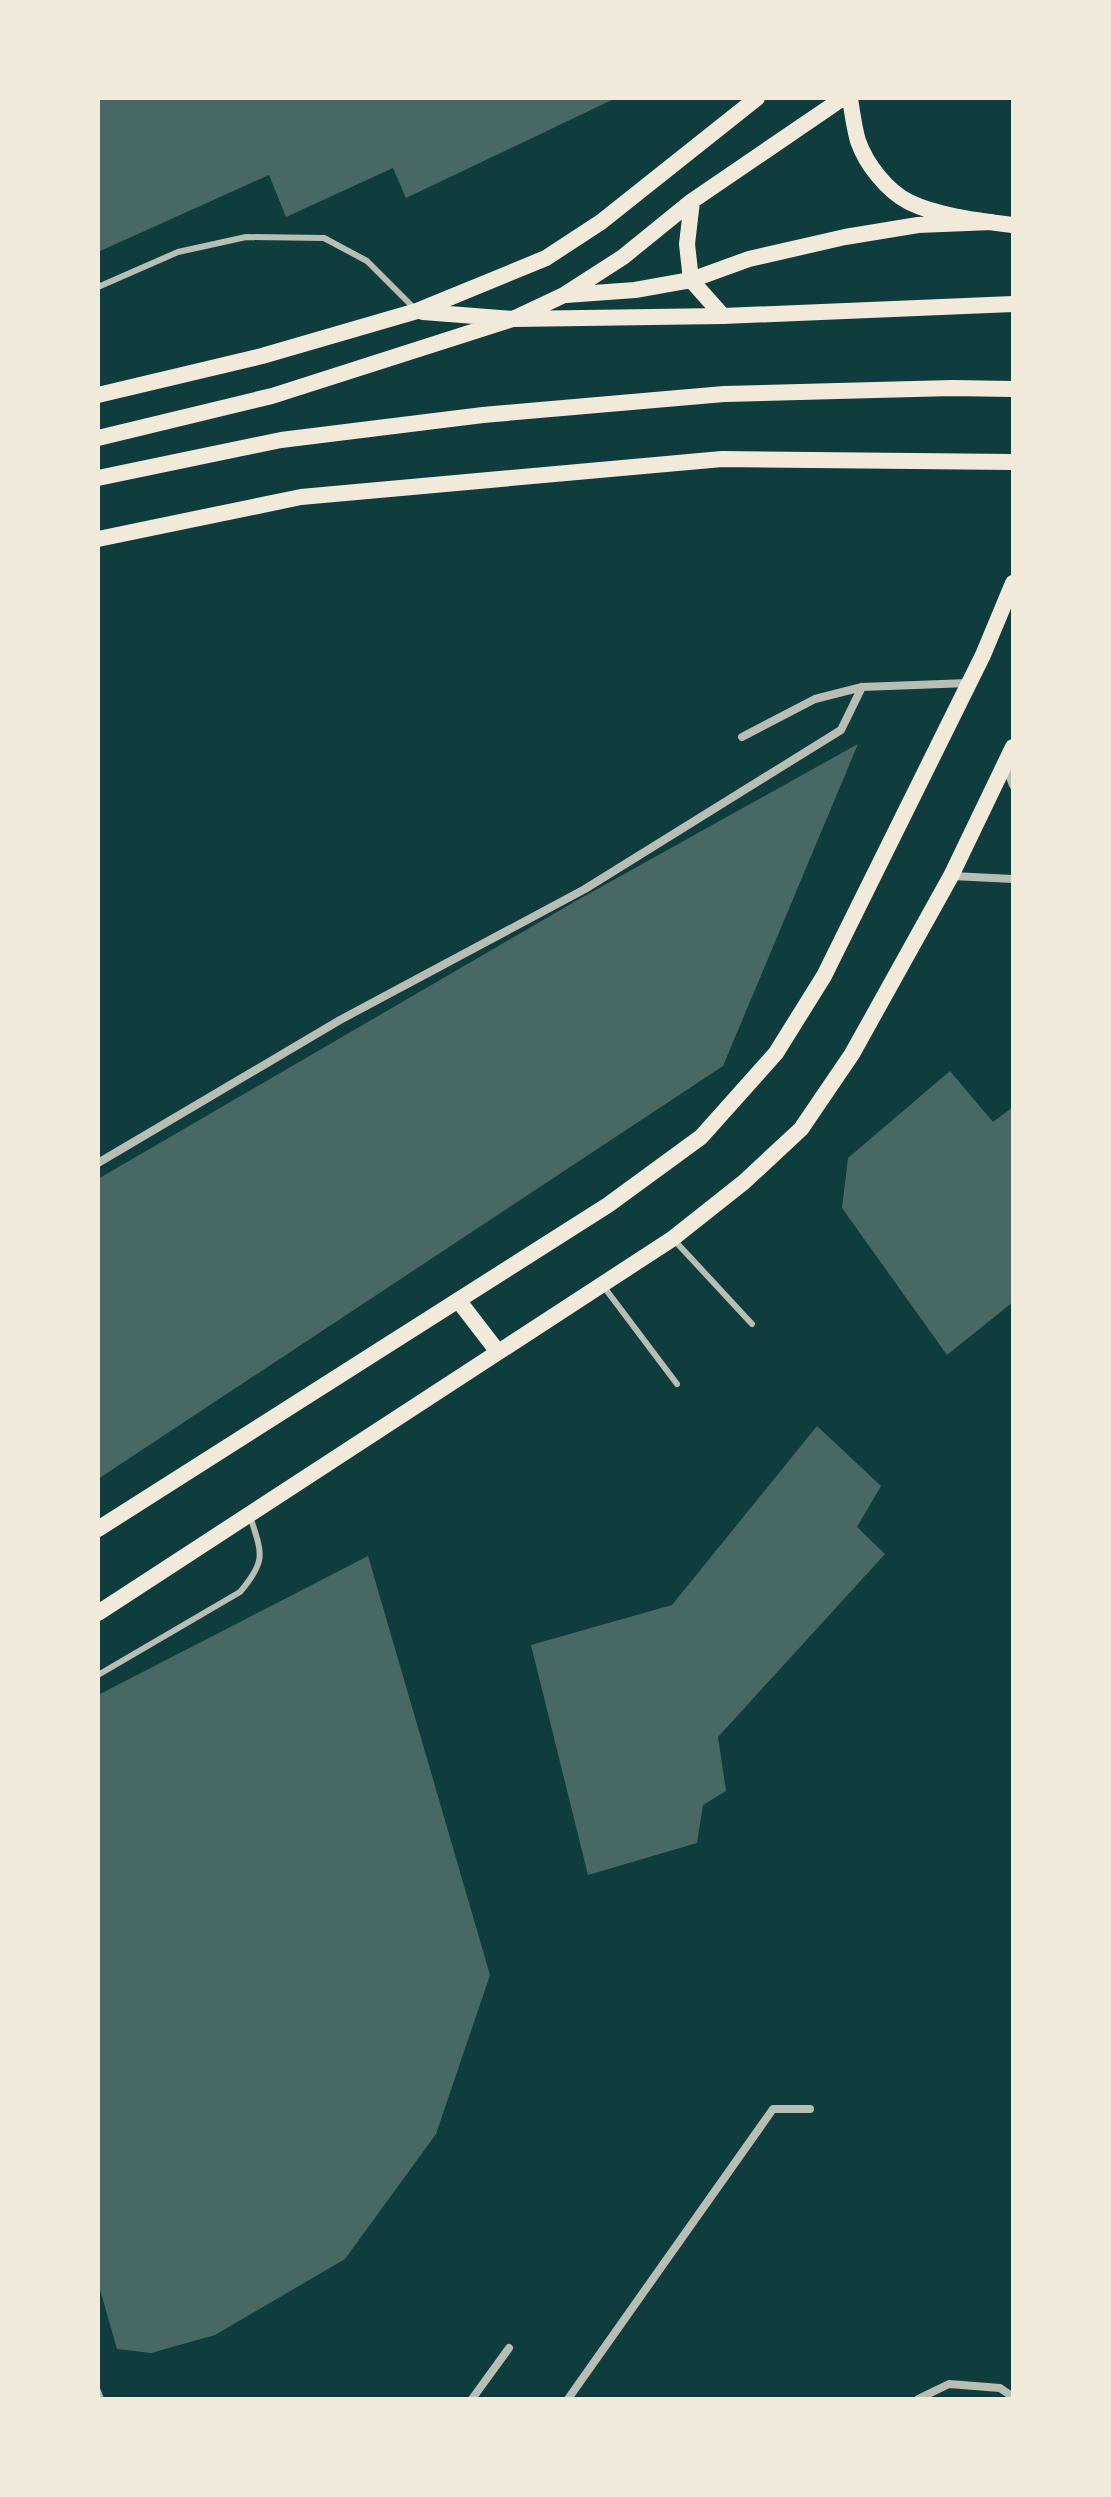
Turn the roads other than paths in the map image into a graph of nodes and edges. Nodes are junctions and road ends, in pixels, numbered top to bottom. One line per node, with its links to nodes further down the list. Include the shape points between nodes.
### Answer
1 (757, 98): 11 (main road, via 601,222 546,258)
2 (843, 98): 4 (main road)
3 (850, 98): 5 (main road, via 867,162 884,181 908,201)
4 (692, 201): 7 (main road, via 687,244); 9 (main road, via 623,257)
5 (992, 222): 6 (main road); 7 (main road, via 918,225 845,237 749,259)
6 (1013, 225)
7 (691, 280): 9 (main road); 12 (main road)
8 (98, 287): 11 (lane, via 178,252 246,237 324,238 367,261)
9 (564, 295): 13 (main road)
10 (1013, 304): 12 (main road)
11 (417, 311): 13 (main road); 15 (main road, via 262,356)
12 (723, 316): 13 (main road)
13 (513, 319): 16 (main road, via 272,396)
14 (1013, 389): 18 (main road, via 724,394 483,415 281,440)
15 (98, 395)
16 (98, 438)
17 (1013, 462): 19 (main road, via 722,459 301,497)
18 (98, 478)
19 (98, 539)
20 (1013, 583): 21 (main road)
21 (969, 683): 22 (street); 32 (main road, via 824,976 776,1053 701,1137 608,1205)
22 (862, 687): 23 (street, via 815,699); 29 (street, via 841,730 585,889 340,1020)
23 (742, 737)
24 (1013, 747): 25 (main road)
25 (1005, 764): 26 (street); 27 (main road)
26 (1013, 785)
27 (951, 876): 28 (street); 30 (main road, via 852,1054 801,1129)
28 (1013, 879)
29 (98, 1163)
30 (672, 1239): 31 (main road); 33 (lane)
31 (602, 1284): 34 (main road); 35 (lane)
32 (458, 1300): 34 (main road); 37 (main road)
33 (752, 1324)
34 (498, 1352): 36 (main road)
35 (677, 1384)
36 (250, 1513): 38 (main road); 39 (lane, via 259,1559 257,1571 240,1592)
37 (98, 1529)
38 (98, 1613)
39 (98, 1675)
40 (810, 2109): 46 (street, via 773,2109)
41 (509, 2348): 45 (street)
42 (98, 2391): 44 (lane)
43 (1013, 2397): 47 (street, via 1000,2388 949,2384)
44 (101, 2399)
45 (472, 2399)
46 (568, 2399)
47 (918, 2399)

